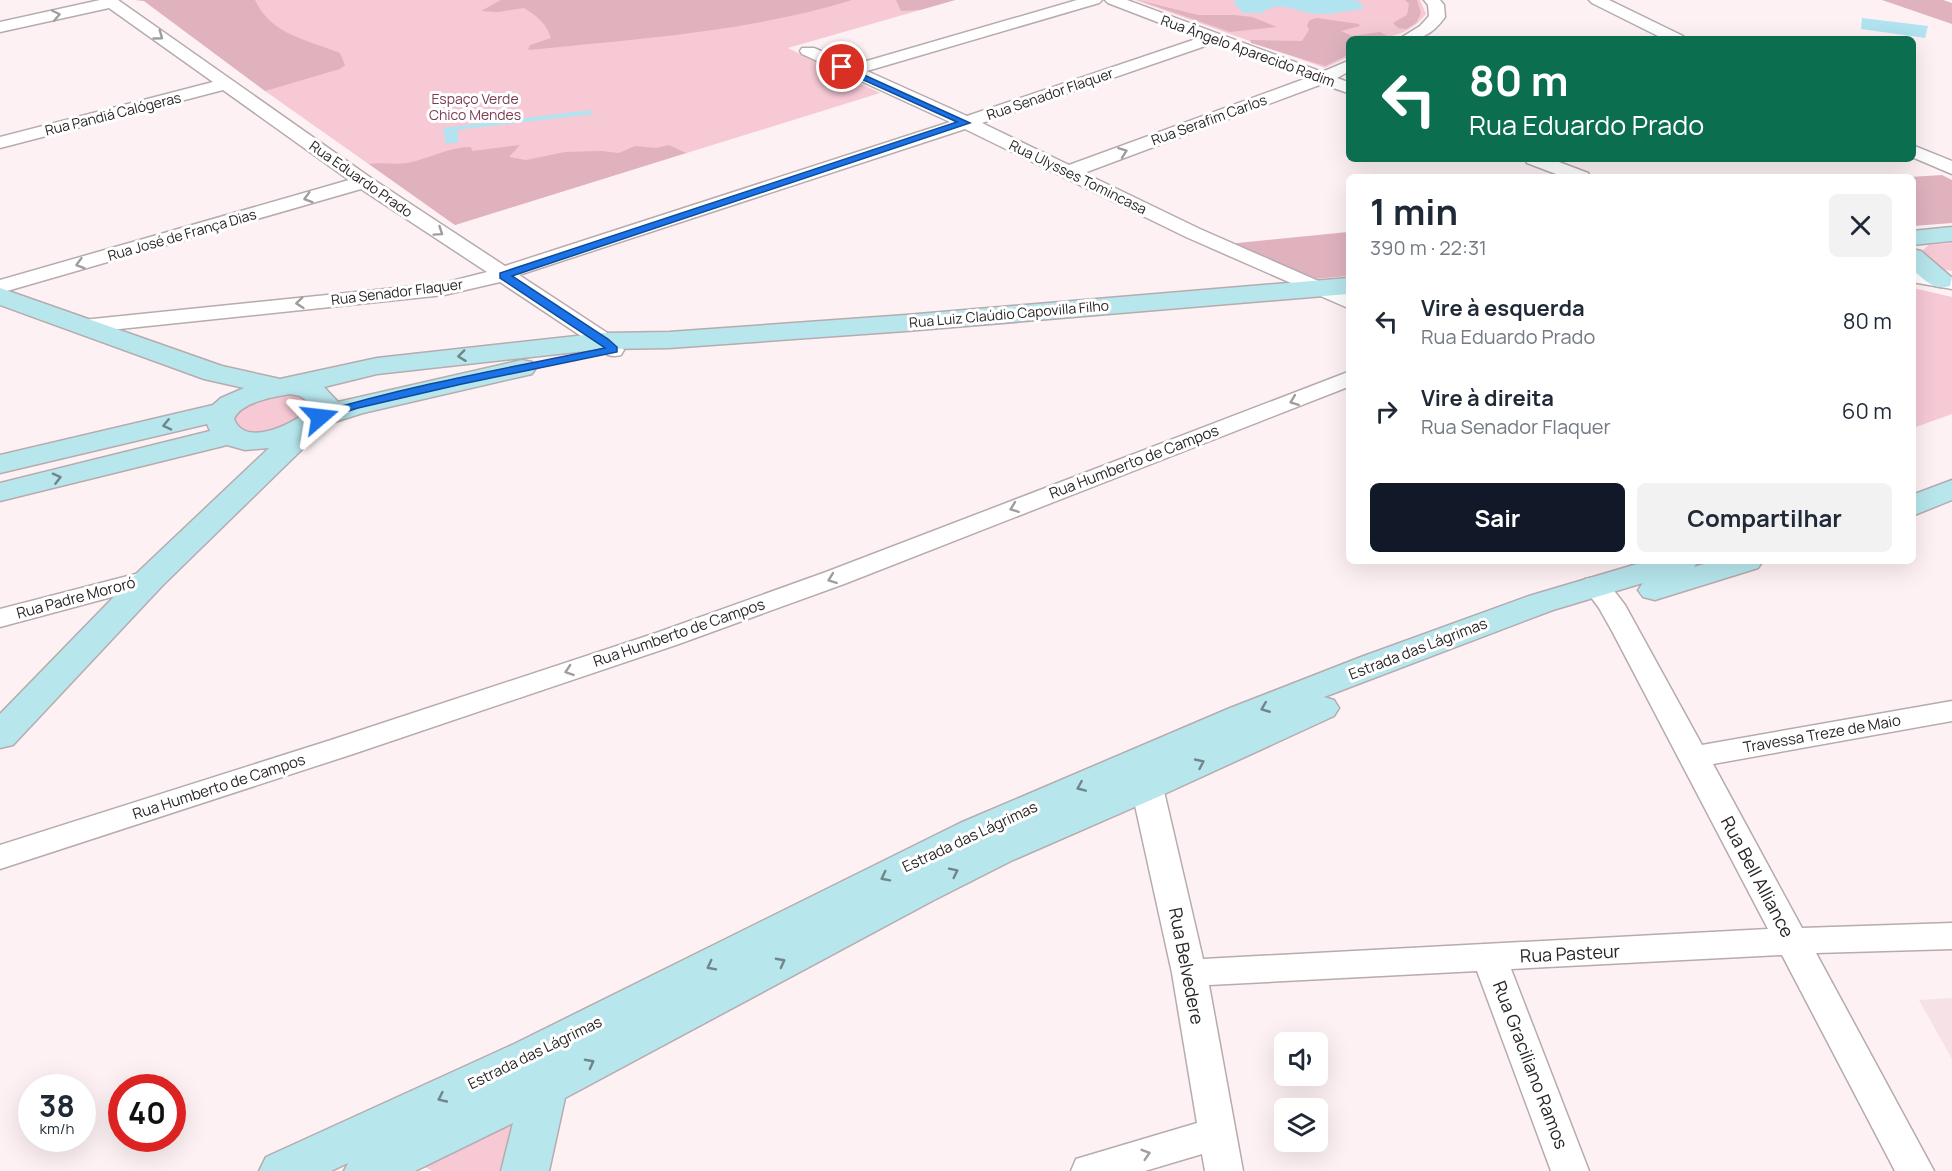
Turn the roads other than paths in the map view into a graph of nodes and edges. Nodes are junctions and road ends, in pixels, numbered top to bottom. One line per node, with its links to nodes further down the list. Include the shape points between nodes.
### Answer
1 (1094, 0): 12 (street)
2 (1113, 0): 9 (street, Rua Ângelo Aparecido Radim)
3 (1432, 0): 7 (street, via 1437,17)
4 (1597, 0): 8 (street)
5 (110, 1): 6 (street, one-way to 5); 14 (street, Rua Eduardo Prado, one-way to 14)
6 (0, 27)
7 (1412, 36)
8 (1671, 36)
9 (1214, 38): 13 (street, Rua Ângelo Aparecido Radim); 16 (street, Rua Senador Flaquer)
10 (808, 51): 12 (street, Rua Ulysses Tomincasa)
11 (1346, 67): 13 (street, Rua Serafim Carlos)
12 (850, 71): 16 (street, Rua Ulysses Tomincasa)
13 (1323, 78): 15 (street, Rua Ângelo Aparecido Radim); 21 (street, Rua Serafim Carlos, one-way to 13)
14 (225, 84): 17 (street, Rua Pandiá Calógeras); 23 (street, Rua Eduardo Prado)
15 (1346, 87)
16 (965, 123): 21 (street, Rua Ulysses Tomincasa); 27 (street, Rua Senador Flaquer)
17 (0, 143)
18 (1916, 152): 20 (street)
19 (1542, 162): 22 (street)
20 (1952, 168)
21 (1068, 172): 32 (street, Rua Ulysses Tomincasa)
22 (1573, 174)
23 (364, 182): 27 (street, Rua Eduardo Prado, one-way to 27); 31 (street, Rua José de França Dias, one-way to 31)
24 (1952, 234): 25 (street)
25 (1916, 238)
26 (1916, 259): 29 (street)
27 (504, 276): 35 (street, Rua Senador Flaquer, one-way to 35, via 444,289); 36 (street, Rua Eduardo Prado)
28 (1916, 277): 29 (street)
29 (1947, 282)
30 (1346, 286): 32 (street, Rua Luiz Claúdio Capovilla Filho)
31 (0, 287)
32 (1318, 289): 34 (street, Rua Ulysses Tomincasa); 36 (street, Rua Luiz Claúdio Capovilla Filho)
33 (0, 296): 35 (street)
34 (1346, 301)
35 (81, 326): 38 (street)
36 (609, 345): 37 (street, Rua Luiz Claúdio Capovilla Filho)
37 (515, 359): 40 (street, Rua Luiz Claúdio Capovilla Filho, one-way to 40, via 376,366); 42 (street, Rua Luiz Claúdio Capovilla Filho, via 355,406)
38 (214, 373): 40 (street); 41 (street, via 229,391)
39 (1346, 380): 59 (street, Rua Humberto de Campos, one-way to 59, via 835,578 676,635)
40 (284, 386): 41 (street, Rua Luiz Claúdio Capovilla Filho, via 249,394); 42 (street, via 318,394 324,403 323,413)
41 (230, 422): 42 (street, Rua Luiz Claúdio Capovilla Filho, via 254,440 288,435); 43 (street, one-way to 43); 47 (street, one-way to 41); 49 (street, via 247,472)
42 (314, 422): 49 (street)
43 (0, 464)
44 (1952, 469): 45 (street)
45 (1916, 484)
46 (1952, 489): 48 (street)
47 (0, 492)
48 (1916, 505)
49 (225, 508): 52 (street)
50 (1675, 564): 53 (street, Estrada das Lágrimas)
51 (1734, 564): 53 (street, Estrada das Lágrimas)
52 (151, 578): 54 (street, Rua Padre Mororó); 56 (street)
53 (1603, 595): 57 (street, Rua Bell Alliance); 58 (street, Estrada das Lágrimas)
54 (0, 618)
55 (1952, 711): 57 (street, Travessa Treze de Maio)
56 (0, 736)
57 (1693, 757): 61 (street, Rua Bell Alliance)
58 (1141, 776): 63 (street, Rua Belvedere); 64 (street, Estrada das Lágrimas, via 1006,848)
59 (0, 857)
60 (1952, 936): 61 (street, Rua Pasteur)
61 (1792, 941): 62 (street, Rua Pasteur); 72 (street, Rua Bell Alliance)
62 (1490, 959): 63 (street, Rua Pasteur); 71 (street, Rua Graciliano Ramos)
63 (1189, 974): 65 (street, Rua Belvedere)
64 (549, 1066): 66 (street, Estrada das Lágrimas, one-way to 66); 67 (street, Estrada das Lágrimas); 68 (street)
65 (1217, 1133): 69 (street, one-way to 65); 70 (street, Rua Belvedere)
66 (283, 1171)
67 (368, 1171)
68 (525, 1171)
69 (1090, 1171)
70 (1224, 1171)
71 (1570, 1171)
72 (1916, 1171)

